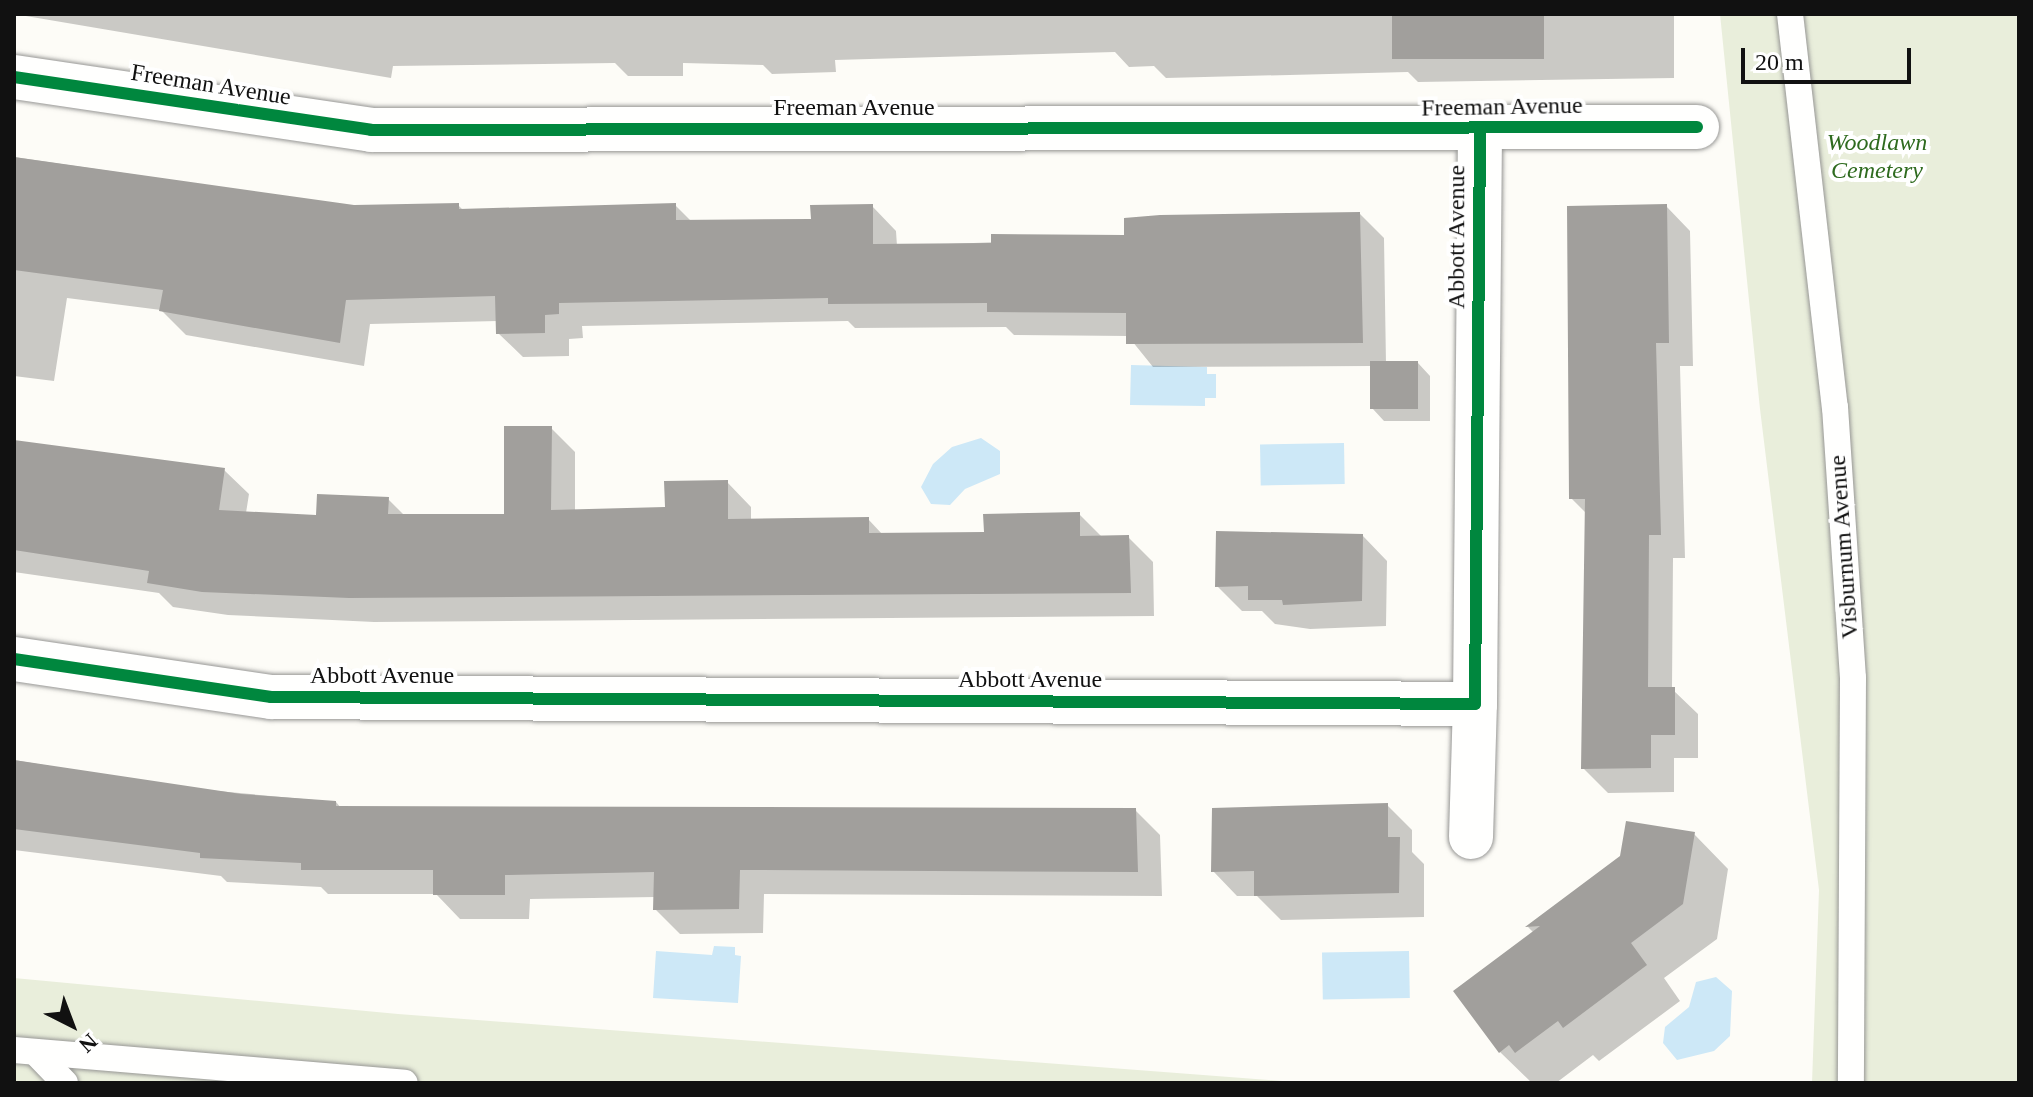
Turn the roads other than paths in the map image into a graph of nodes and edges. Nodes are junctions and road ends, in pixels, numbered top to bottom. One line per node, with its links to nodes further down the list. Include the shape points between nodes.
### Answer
1 (1790, 14): 11 (lane, Visburnum Avenue, via 1835,407 1853,678)
2 (14, 77): 4 (street, Freeman Avenue, via 371,130)
3 (1697, 127): 4 (street, Freeman Avenue)
4 (1480, 130): 6 (street, Abbott Avenue)
5 (14, 659): 6 (street, Abbott Avenue, via 271,697)
6 (1475, 704): 7 (street)
7 (1471, 837)
8 (24, 1051): 9 (lane); 10 (lane)
9 (65, 1083)
10 (405, 1083)
11 (1851, 1083)

